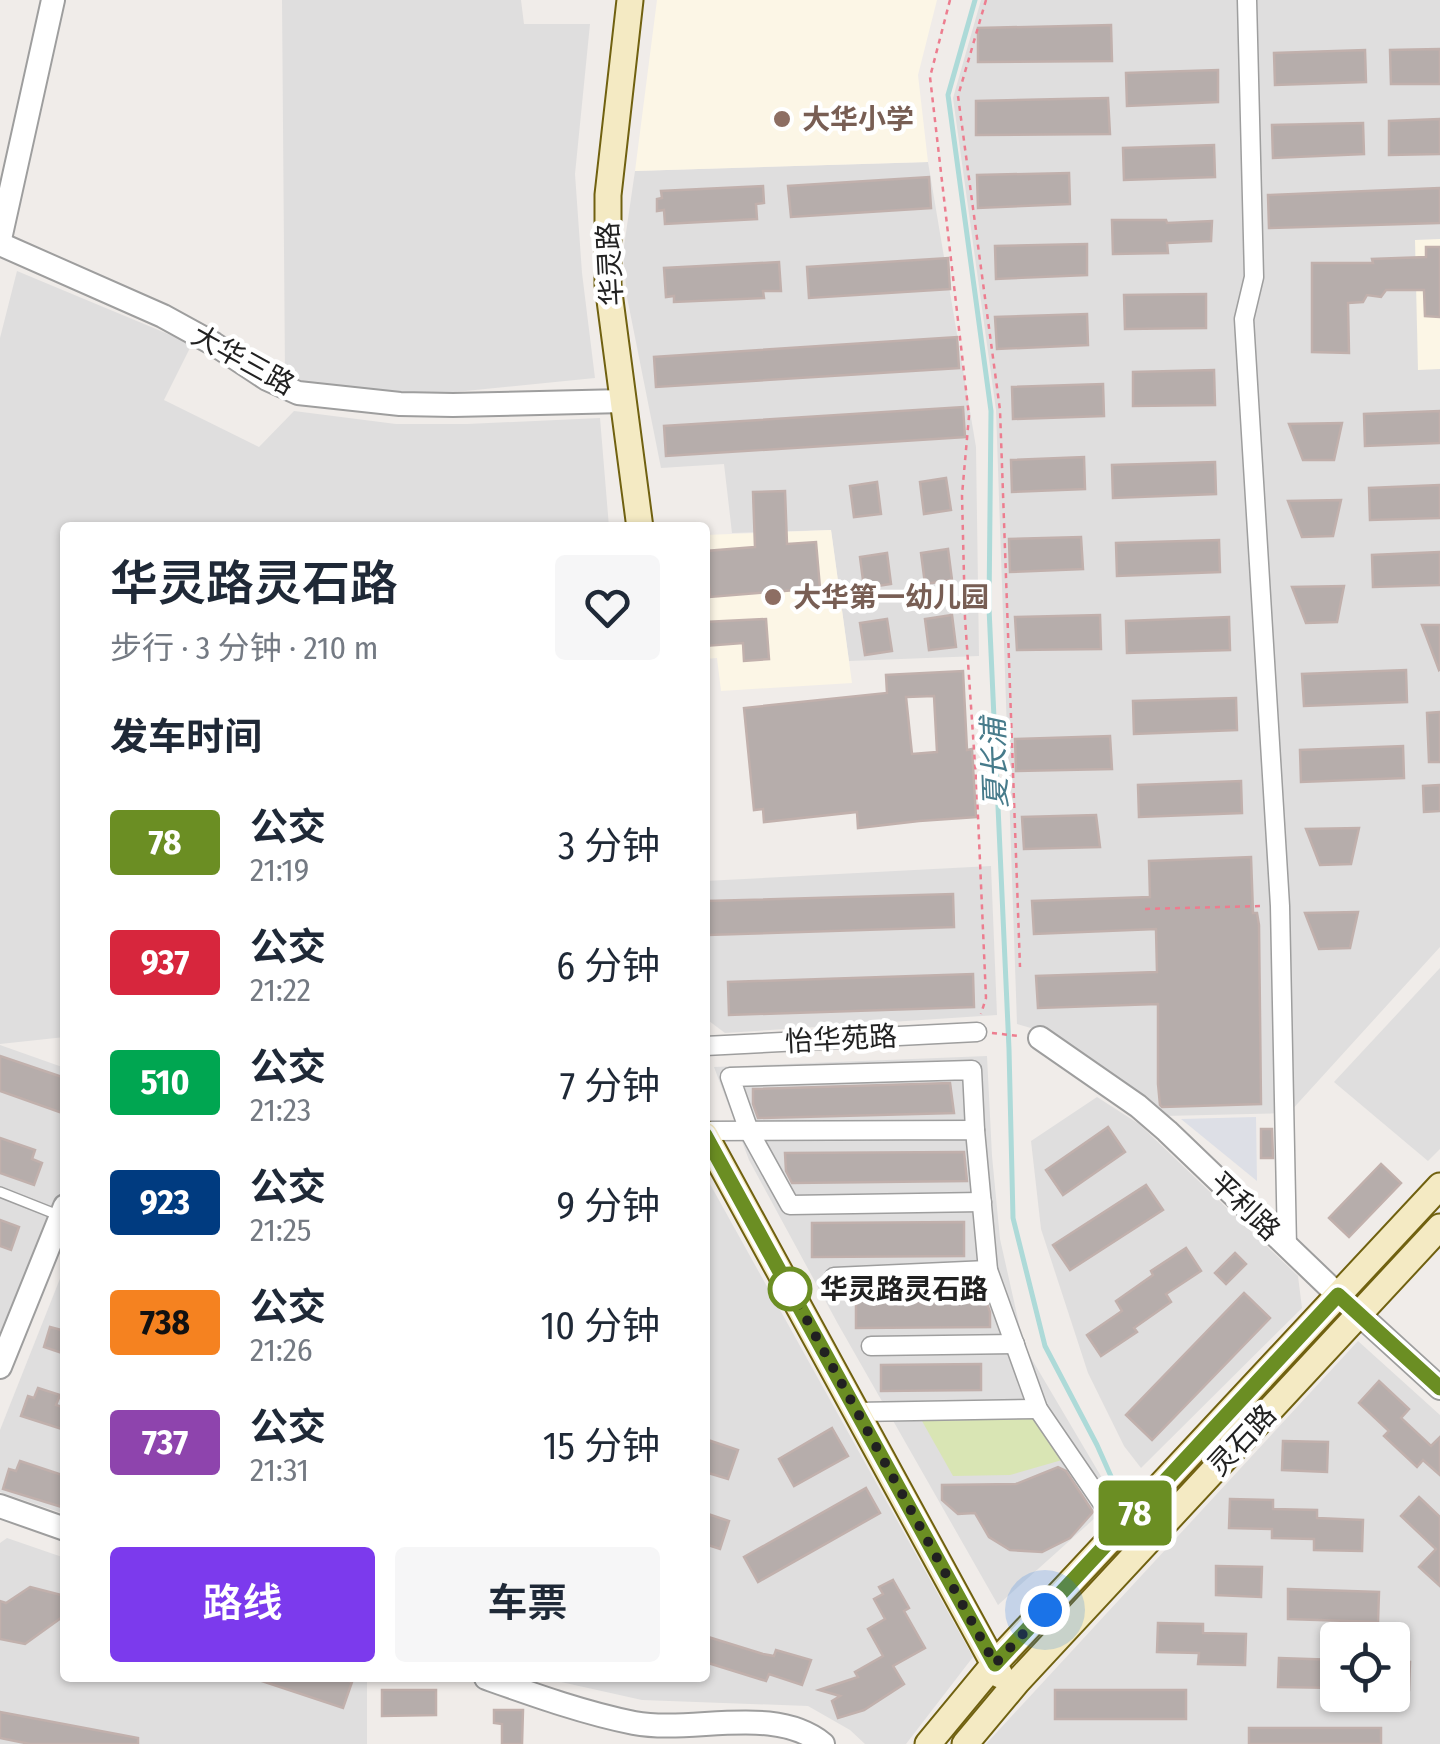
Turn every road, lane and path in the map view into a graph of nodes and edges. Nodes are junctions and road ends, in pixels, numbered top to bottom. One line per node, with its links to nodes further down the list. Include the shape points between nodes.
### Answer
1 (54, 0): 6 (street)
2 (630, 0): 7 (main road, 华灵路, via 608,196 608,284)
3 (950, 0): 12 (path, via 930,77 969,416 964,600 986,998)
4 (986, 0): 11 (path, via 958,96 1000,410)
5 (1247, 0): 9 (street, via 1254,277 1244,320)
6 (0, 242): 7 (street, 大华三路, via 163,316 298,392 400,404)
7 (624, 401): 8 (main road, 华灵路)
8 (639, 522)
9 (1280, 906): 10 (path); 25 (street)
10 (1145, 909)
11 (1020, 967)
12 (977, 1032): 13 (path); 14 (street, 怡华苑路)
13 (1040, 1038): 25 (street, 平利路, via 1138,1106)
14 (710, 1046)
15 (975, 1130): 16 (street); 16 (street, via 972,1070 730,1076); 21 (street)
16 (749, 1131): 17 (street); 21 (street, via 790,1205)
17 (710, 1133)
18 (710, 1142): 35 (main road)
19 (1440, 1186): 28 (main road, 灵石路)
20 (0, 1192): 22 (lane)
21 (982, 1202): 26 (street)
22 (60, 1210)
23 (60, 1216): 32 (street)
24 (1440, 1227): 29 (main road, 灵石路)
25 (1287, 1246): 28 (street, 平利路)
26 (988, 1270): 27 (street); 30 (street)
27 (834, 1277)
28 (1338, 1295): 29 (street, 平利路); 38 (main road, 灵石路)
29 (1359, 1314): 33 (street, 平利路); 41 (main road, 灵石路)
30 (1015, 1344): 31 (street); 34 (street)
31 (872, 1346)
32 (0, 1367)
33 (1440, 1388)
34 (1038, 1408): 35 (street); 38 (street)
35 (856, 1412): 39 (main road)
36 (0, 1506): 37 (street)
37 (60, 1527)
38 (1120, 1529): 39 (main road, 灵石路)
39 (995, 1664): 41 (main road); 43 (main road, 灵石路)
40 (497, 1682): 42 (street, via 638,1724 778,1724)
41 (1008, 1693): 44 (main road, 灵石路)
42 (823, 1744)
43 (928, 1744)
44 (965, 1744)

